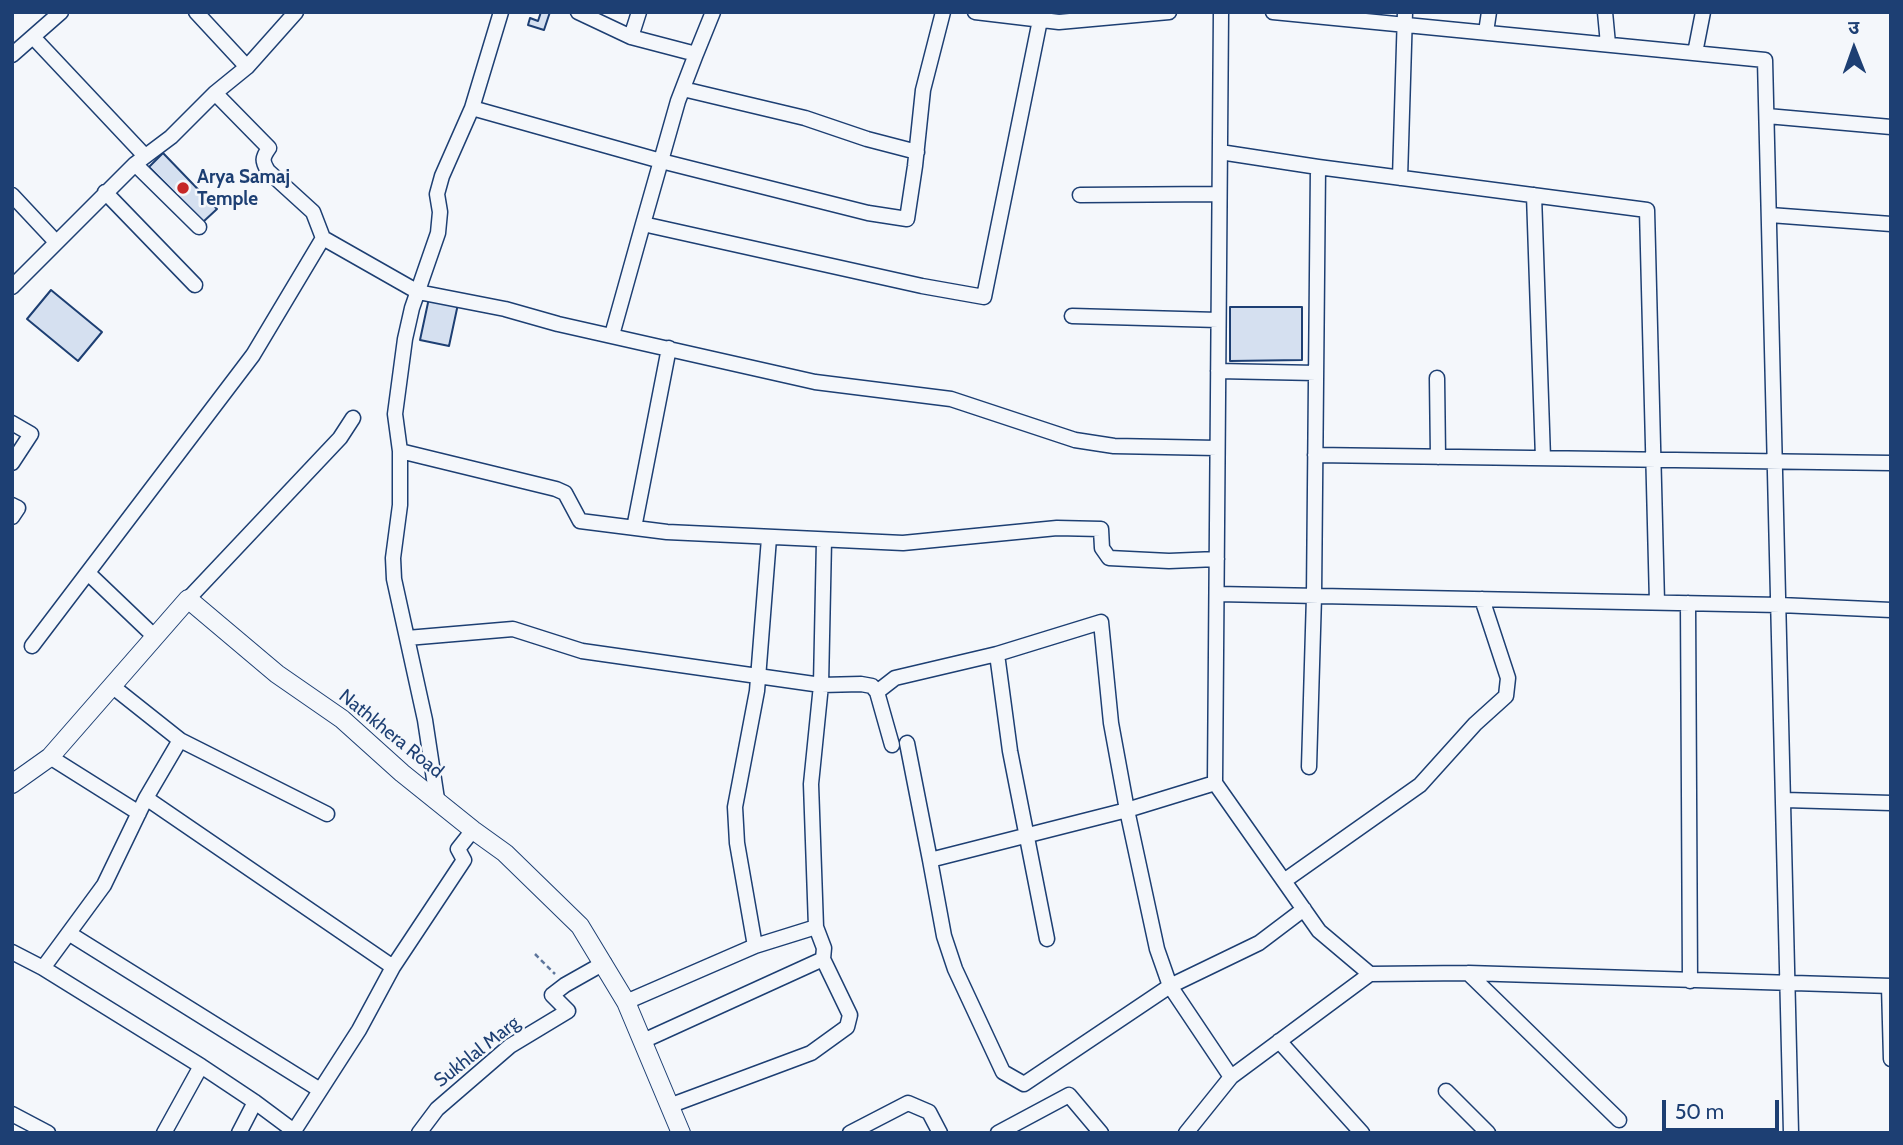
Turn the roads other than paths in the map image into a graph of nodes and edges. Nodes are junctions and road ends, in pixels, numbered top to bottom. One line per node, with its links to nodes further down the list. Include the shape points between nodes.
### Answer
1 (61, 12): 19 (street)
2 (196, 12): 25 (street)
3 (296, 12): 25 (street)
4 (501, 12): 28 (street)
5 (578, 12): 20 (street)
6 (639, 12): 20 (street)
7 (713, 12): 23 (street)
8 (943, 12): 31 (street, via 923,90)
9 (975, 12): 17 (street)
10 (1169, 12): 17 (street)
11 (1221, 12): 32 (street)
12 (1273, 12): 16 (street)
13 (1489, 12): 18 (street)
14 (1605, 12): 21 (street)
15 (1703, 12): 22 (street)
16 (1404, 18): 18 (street); 36 (street)
17 (1040, 20): 43 (street, via 984,297)
18 (1486, 32): 21 (street)
19 (33, 37): 24 (street); 33 (street)
20 (631, 37): 23 (street)
21 (1608, 44): 22 (street)
22 (1695, 53): 29 (street, via 1765,60)
23 (696, 54): 26 (street)
24 (12, 55)
25 (247, 67): 27 (street)
26 (682, 89): 31 (street, via 805,118); 34 (street)
27 (215, 93): 33 (street); 46 (street, via 269,148 263,163 313,212)
28 (472, 108): 34 (street); 50 (street, via 442,176 437,194 438,233)
29 (1767, 116): 30 (street); 42 (street)
30 (1891, 127)
31 (917, 152): 34 (street, via 907,219)
32 (1220, 152): 35 (street); 38 (street)
33 (140, 160): 37 (street); 45 (street)
34 (661, 161): 43 (street)
35 (1318, 167): 36 (street); 56 (street)
36 (1399, 178): 41 (street)
37 (105, 192): 47 (street); 48 (street)
38 (1219, 194): 40 (street); 52 (street)
39 (12, 195): 47 (street)
40 (1080, 195)
41 (1534, 195): 64 (street); 65 (street, via 1647,210)
42 (1770, 215): 44 (street); 66 (street)
43 (643, 224): 53 (street)
44 (1891, 224)
45 (199, 228)
46 (323, 238): 50 (street); 75 (street, via 253,355)
47 (56, 242): 49 (street)
48 (195, 285)
49 (12, 287)
50 (418, 292): 53 (street); 61 (street, via 405,339 396,404)
51 (1072, 316): 52 (street)
52 (1218, 320): 55 (street)
53 (612, 335): 54 (street)
54 (669, 348): 60 (street, via 815,382 951,399 1075,440 1114,446); 71 (street)
55 (1217, 371): 56 (street); 60 (street)
56 (1316, 373): 62 (street)
57 (1437, 378): 63 (street)
58 (353, 418): 78 (street, via 340,438)
59 (12, 423): 67 (street, via 31,434)
60 (1217, 448): 74 (street)
61 (400, 452): 71 (street, via 556,489 565,493 580,522); 85 (street, via 393,558)
62 (1315, 455): 63 (street); 77 (street)
63 (1438, 457): 64 (street)
64 (1544, 458): 65 (street)
65 (1654, 460): 66 (street); 80 (street)
66 (1776, 461): 68 (street); 82 (street)
67 (12, 463)
68 (1891, 463)
69 (12, 505): 70 (street, via 18,508)
70 (12, 517)
71 (634, 528): 72 (street)
72 (769, 538): 73 (street); 88 (street)
73 (824, 540): 74 (street, via 903,543 1057,528 1101,529 1102,548 1109,558); 89 (street)
74 (1217, 559): 76 (street)
75 (88, 573): 84 (street); 86 (street)
76 (1217, 594): 77 (street); 95 (street)
77 (1314, 596): 79 (street); 94 (street)
78 (188, 599): 84 (street); 98 (street, Nathkhera Road)
79 (1482, 599): 80 (street); 107 (street, via 1508,678 1506,696 1420,785)
80 (1657, 602): 81 (street)
81 (1688, 603): 82 (street); 120 (street)
82 (1780, 605): 83 (street); 99 (street)
83 (1891, 610)
84 (155, 637): 90 (street)
85 (407, 638): 88 (street, via 513,629 582,651); 98 (street)
86 (32, 646)
87 (997, 654): 91 (street, via 895,678); 101 (street, via 1101,622 1111,723); 105 (street, via 1010,751)
88 (756, 675): 89 (street); 112 (street, via 757,691 735,807)
89 (821, 685): 91 (street, via 861,684); 109 (street, via 811,784)
90 (112, 686): 92 (street); 93 (street)
91 (877, 692): 106 (street, via 899,744)
92 (180, 740): 97 (street); 103 (street)
93 (50, 757): 96 (street); 102 (street)
94 (1309, 767)
95 (1215, 783): 101 (street); 107 (street)
96 (12, 784)
97 (146, 798): 102 (street); 116 (street)
98 (437, 799): 104 (street, Nathkhera Road)
99 (1785, 800): 100 (street); 121 (street)
100 (1891, 803)
101 (1127, 810): 105 (street); 122 (street, via 1157,949)
102 (139, 813): 110 (street, via 104,885)
103 (327, 814)
104 (473, 830): 115 (street, Nathkhera Road, via 505,853 580,926); 116 (street, via 458,849 464,860)
105 (1028, 835): 106 (street); 111 (street)
106 (930, 860): 122 (street, via 955,969 1003,1072 1024,1084)
107 (1284, 881): 108 (street)
108 (1304, 909): 118 (street, via 1319,931); 122 (street, via 1259,943)
109 (816, 927): 112 (street); 114 (street)
110 (70, 934): 117 (street); 130 (street)
111 (1046, 939)
112 (755, 946): 124 (street)
113 (12, 952): 117 (street)
114 (823, 959): 125 (street); 133 (street, via 850,1015 847,1027 811,1053)
115 (604, 963): 124 (street, Nathkhera Road); 139 (street, Sukhlal Marg, via 552,995 568,1011 510,1046 437,1109)
116 (393, 967): 130 (street)
117 (43, 968): 128 (street)
118 (1370, 974): 119 (street); 126 (street)
119 (1468, 974): 120 (street); 135 (street)
120 (1690, 981): 121 (street)
121 (1789, 984): 123 (street); 148 (street)
122 (1170, 986): 129 (street)
123 (1890, 986): 127 (street)
124 (626, 1002): 125 (street, Nathkhera Road)
125 (643, 1041): 133 (street, Nathkhera Road)
126 (1279, 1041): 129 (street); 146 (street)
127 (1891, 1059)
128 (201, 1066): 132 (street); 137 (street)
129 (1231, 1077): 145 (street)
130 (320, 1090): 132 (street, via 294,1130)
131 (1446, 1091): 147 (street)
132 (255, 1102): 138 (street)
133 (669, 1106): 140 (street, Nathkhera Road)
134 (12, 1114): 136 (street)
135 (1619, 1120)
136 (48, 1133)
137 (164, 1133)
138 (239, 1133)
139 (419, 1133)
140 (681, 1133)
141 (850, 1133): 142 (street, via 908,1102 929,1112)
142 (940, 1133)
143 (998, 1133): 144 (street, via 1069,1095)
144 (1101, 1133)
145 (1186, 1133)
146 (1362, 1133)
147 (1488, 1133)
148 (1791, 1133)

